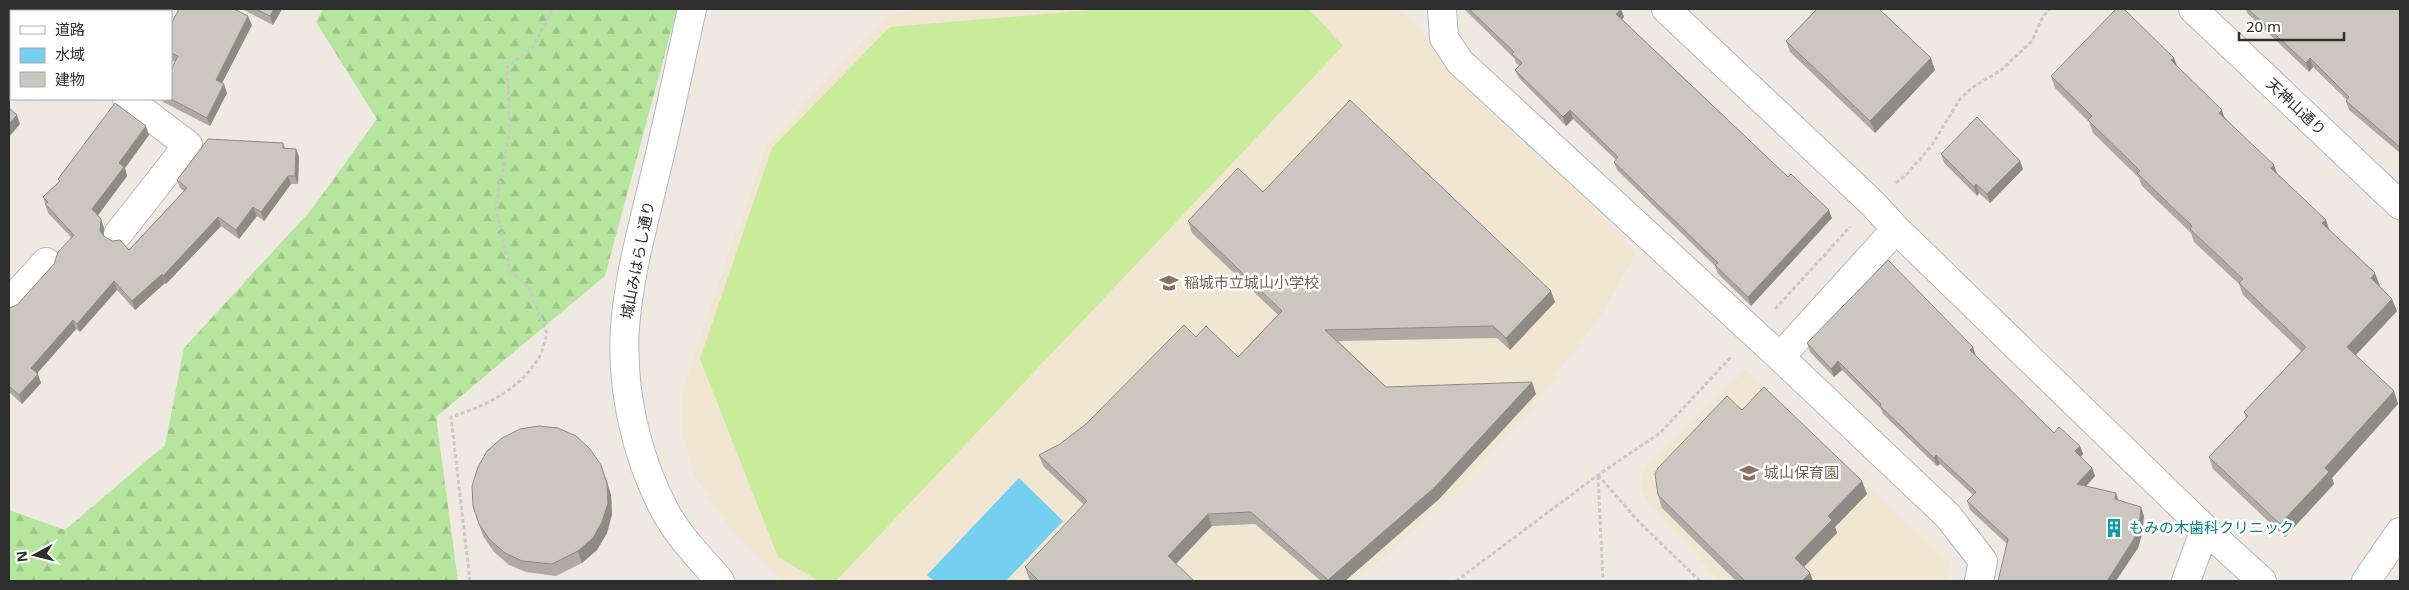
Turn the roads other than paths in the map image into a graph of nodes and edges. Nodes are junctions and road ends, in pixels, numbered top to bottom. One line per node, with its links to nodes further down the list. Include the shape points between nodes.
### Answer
1 (692, 9): 14 (street, 城山みはらし通り, via 630,292 625,365 637,436 651,479 667,514)
2 (1442, 9): 11 (street, via 1444,38 1460,62)
3 (1666, 9): 7 (street)
4 (2193, 9): 6 (street, 天神山通り)
5 (128, 100): 8 (street, via 188,145)
6 (2400, 205)
7 (1896, 229): 11 (street); 12 (street)
8 (118, 234)
9 (46, 262): 10 (street)
10 (9, 303)
11 (1780, 357): 15 (street, via 1948,516 1983,561)
12 (2205, 529): 16 (street); 17 (street)
13 (2400, 532): 18 (street)
14 (720, 581)
15 (1979, 581)
16 (2186, 581)
17 (2262, 581)
18 (2366, 581)

